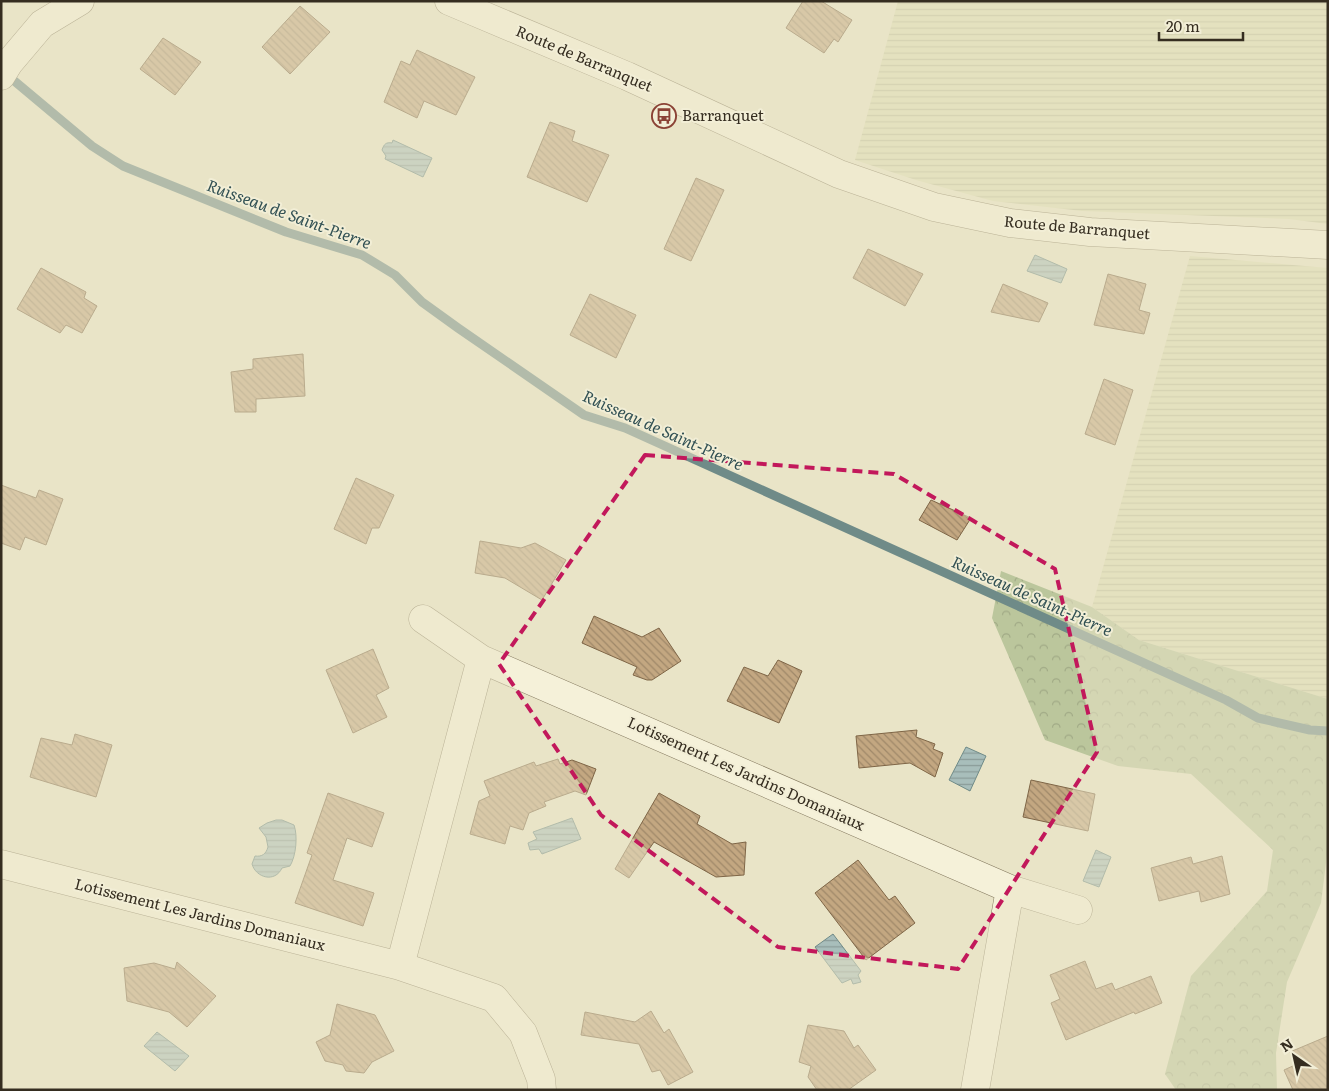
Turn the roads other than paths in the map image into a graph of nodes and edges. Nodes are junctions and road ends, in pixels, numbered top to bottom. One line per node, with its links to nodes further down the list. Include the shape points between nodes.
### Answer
1 (80, 1): 3 (street, via 42,24)
2 (449, 1): 4 (street, Route de Barranquet, via 627,76 839,174 934,207 1010,223 1090,232)
3 (5, 66)
4 (1328, 245)
5 (423, 619): 6 (street, Lotissement Les Jardins Domaniaux)
6 (481, 659): 8 (street, Lotissement Les Jardins Domaniaux); 10 (street)
7 (1, 864): 10 (street, Lotissement Les Jardins Domaniaux)
8 (1010, 889): 9 (street, Lotissement Les Jardins Domaniaux); 12 (street)
9 (1078, 910)
10 (400, 966): 11 (street, Lotissement Les Jardins Domaniaux, via 494,998 523,1033 541,1079)
11 (542, 1090)
12 (975, 1090)

